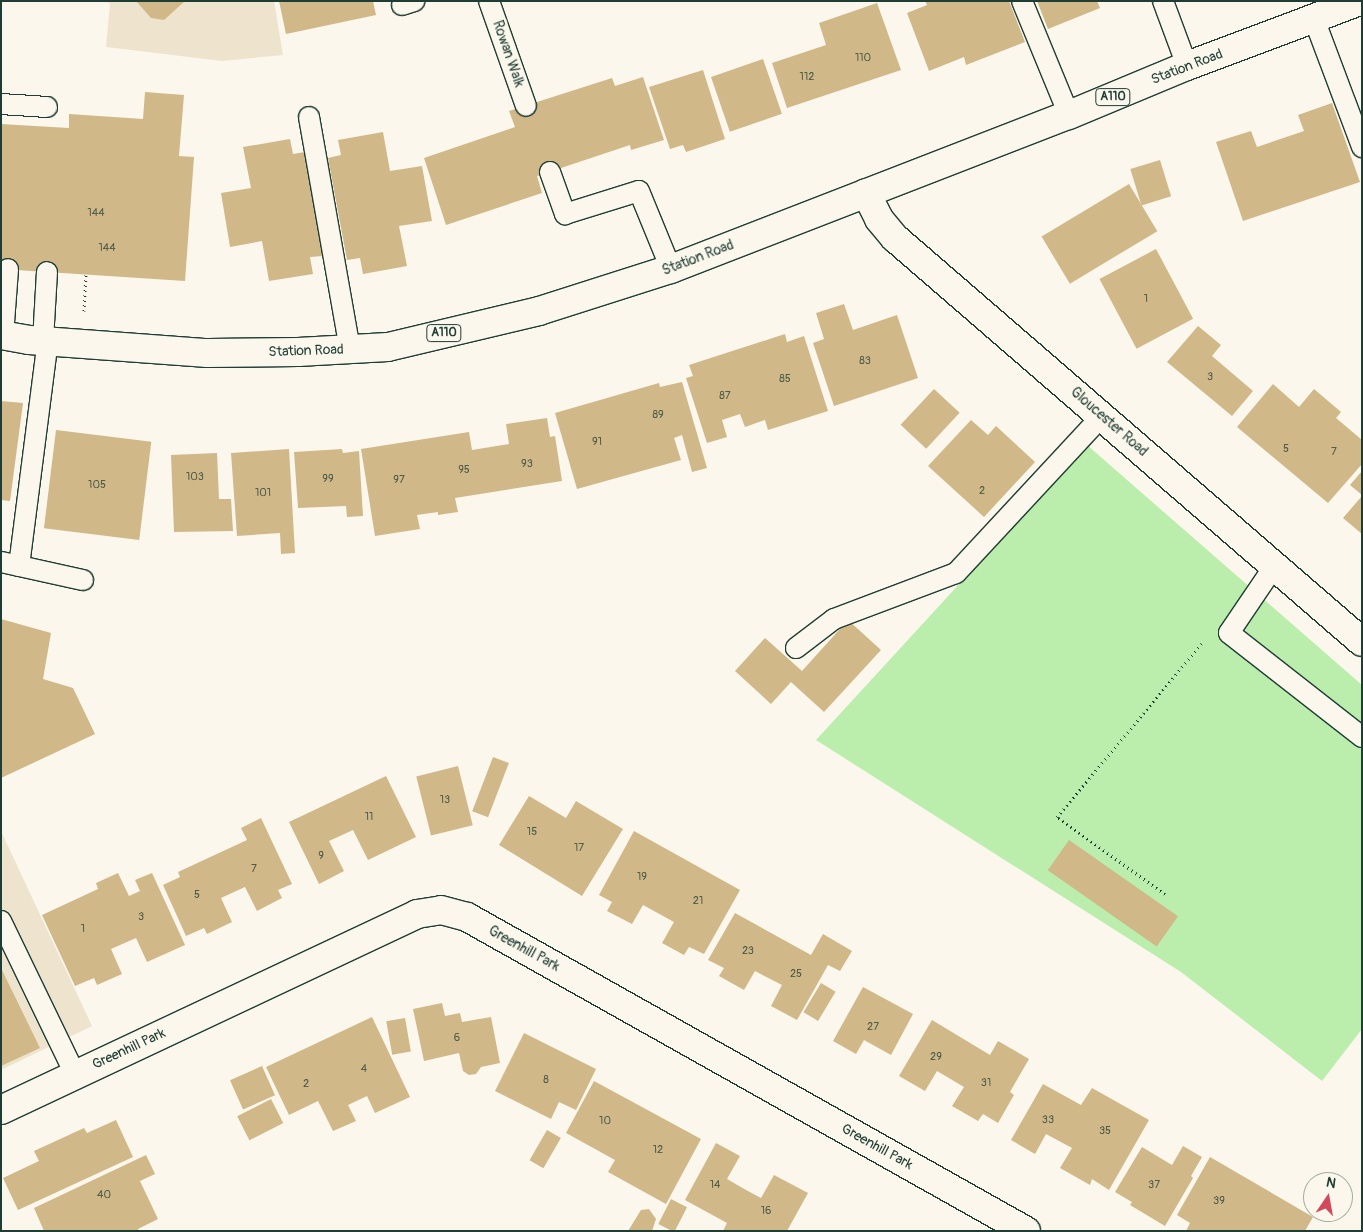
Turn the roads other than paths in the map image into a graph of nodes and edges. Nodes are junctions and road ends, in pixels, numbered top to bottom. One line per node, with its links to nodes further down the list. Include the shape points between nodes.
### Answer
1 (489, 1): 8 (lane, Rowan Walk)
2 (1022, 1): 10 (lane)
3 (1163, 1): 6 (lane)
4 (1360, 1): 5 (street, Station Road / A110)
5 (1314, 19): 6 (street, Station Road / A110); 12 (lane)
6 (1187, 66): 10 (street, Station Road / A110)
7 (1, 104): 9 (lane)
8 (526, 106)
9 (47, 107)
10 (1069, 115): 14 (street, Station Road / A110)
11 (309, 117): 20 (lane)
12 (1362, 147)
13 (550, 172): 16 (lane, via 565,214 638,191)
14 (866, 193): 16 (street, Station Road / A110); 21 (street, Gloucester Road, via 879,219 896,238)
15 (8, 270): 18 (lane)
16 (671, 270): 20 (street, Station Road / A110, via 540,311 388,347)
17 (47, 272): 19 (lane)
18 (2, 336): 19 (street, Station Road / A110)
19 (46, 341): 20 (street, Station Road / A110, via 208,353); 22 (lane)
20 (350, 349)
21 (1102, 416): 23 (street, Gloucester Road); 26 (lane, via 956,573 834,618)
22 (10, 564): 24 (lane)
23 (1275, 565): 25 (street, Gloucester Road); 27 (lane, via 1228,633)
24 (83, 580)
25 (1362, 642)
26 (796, 648)
27 (1362, 737)
28 (1, 922): 29 (lane)
29 (75, 1074): 30 (street, Greenhill Park); 31 (street, Greenhill Park, via 417,914 441,910 466,917)
30 (1, 1110)
31 (1026, 1231)

